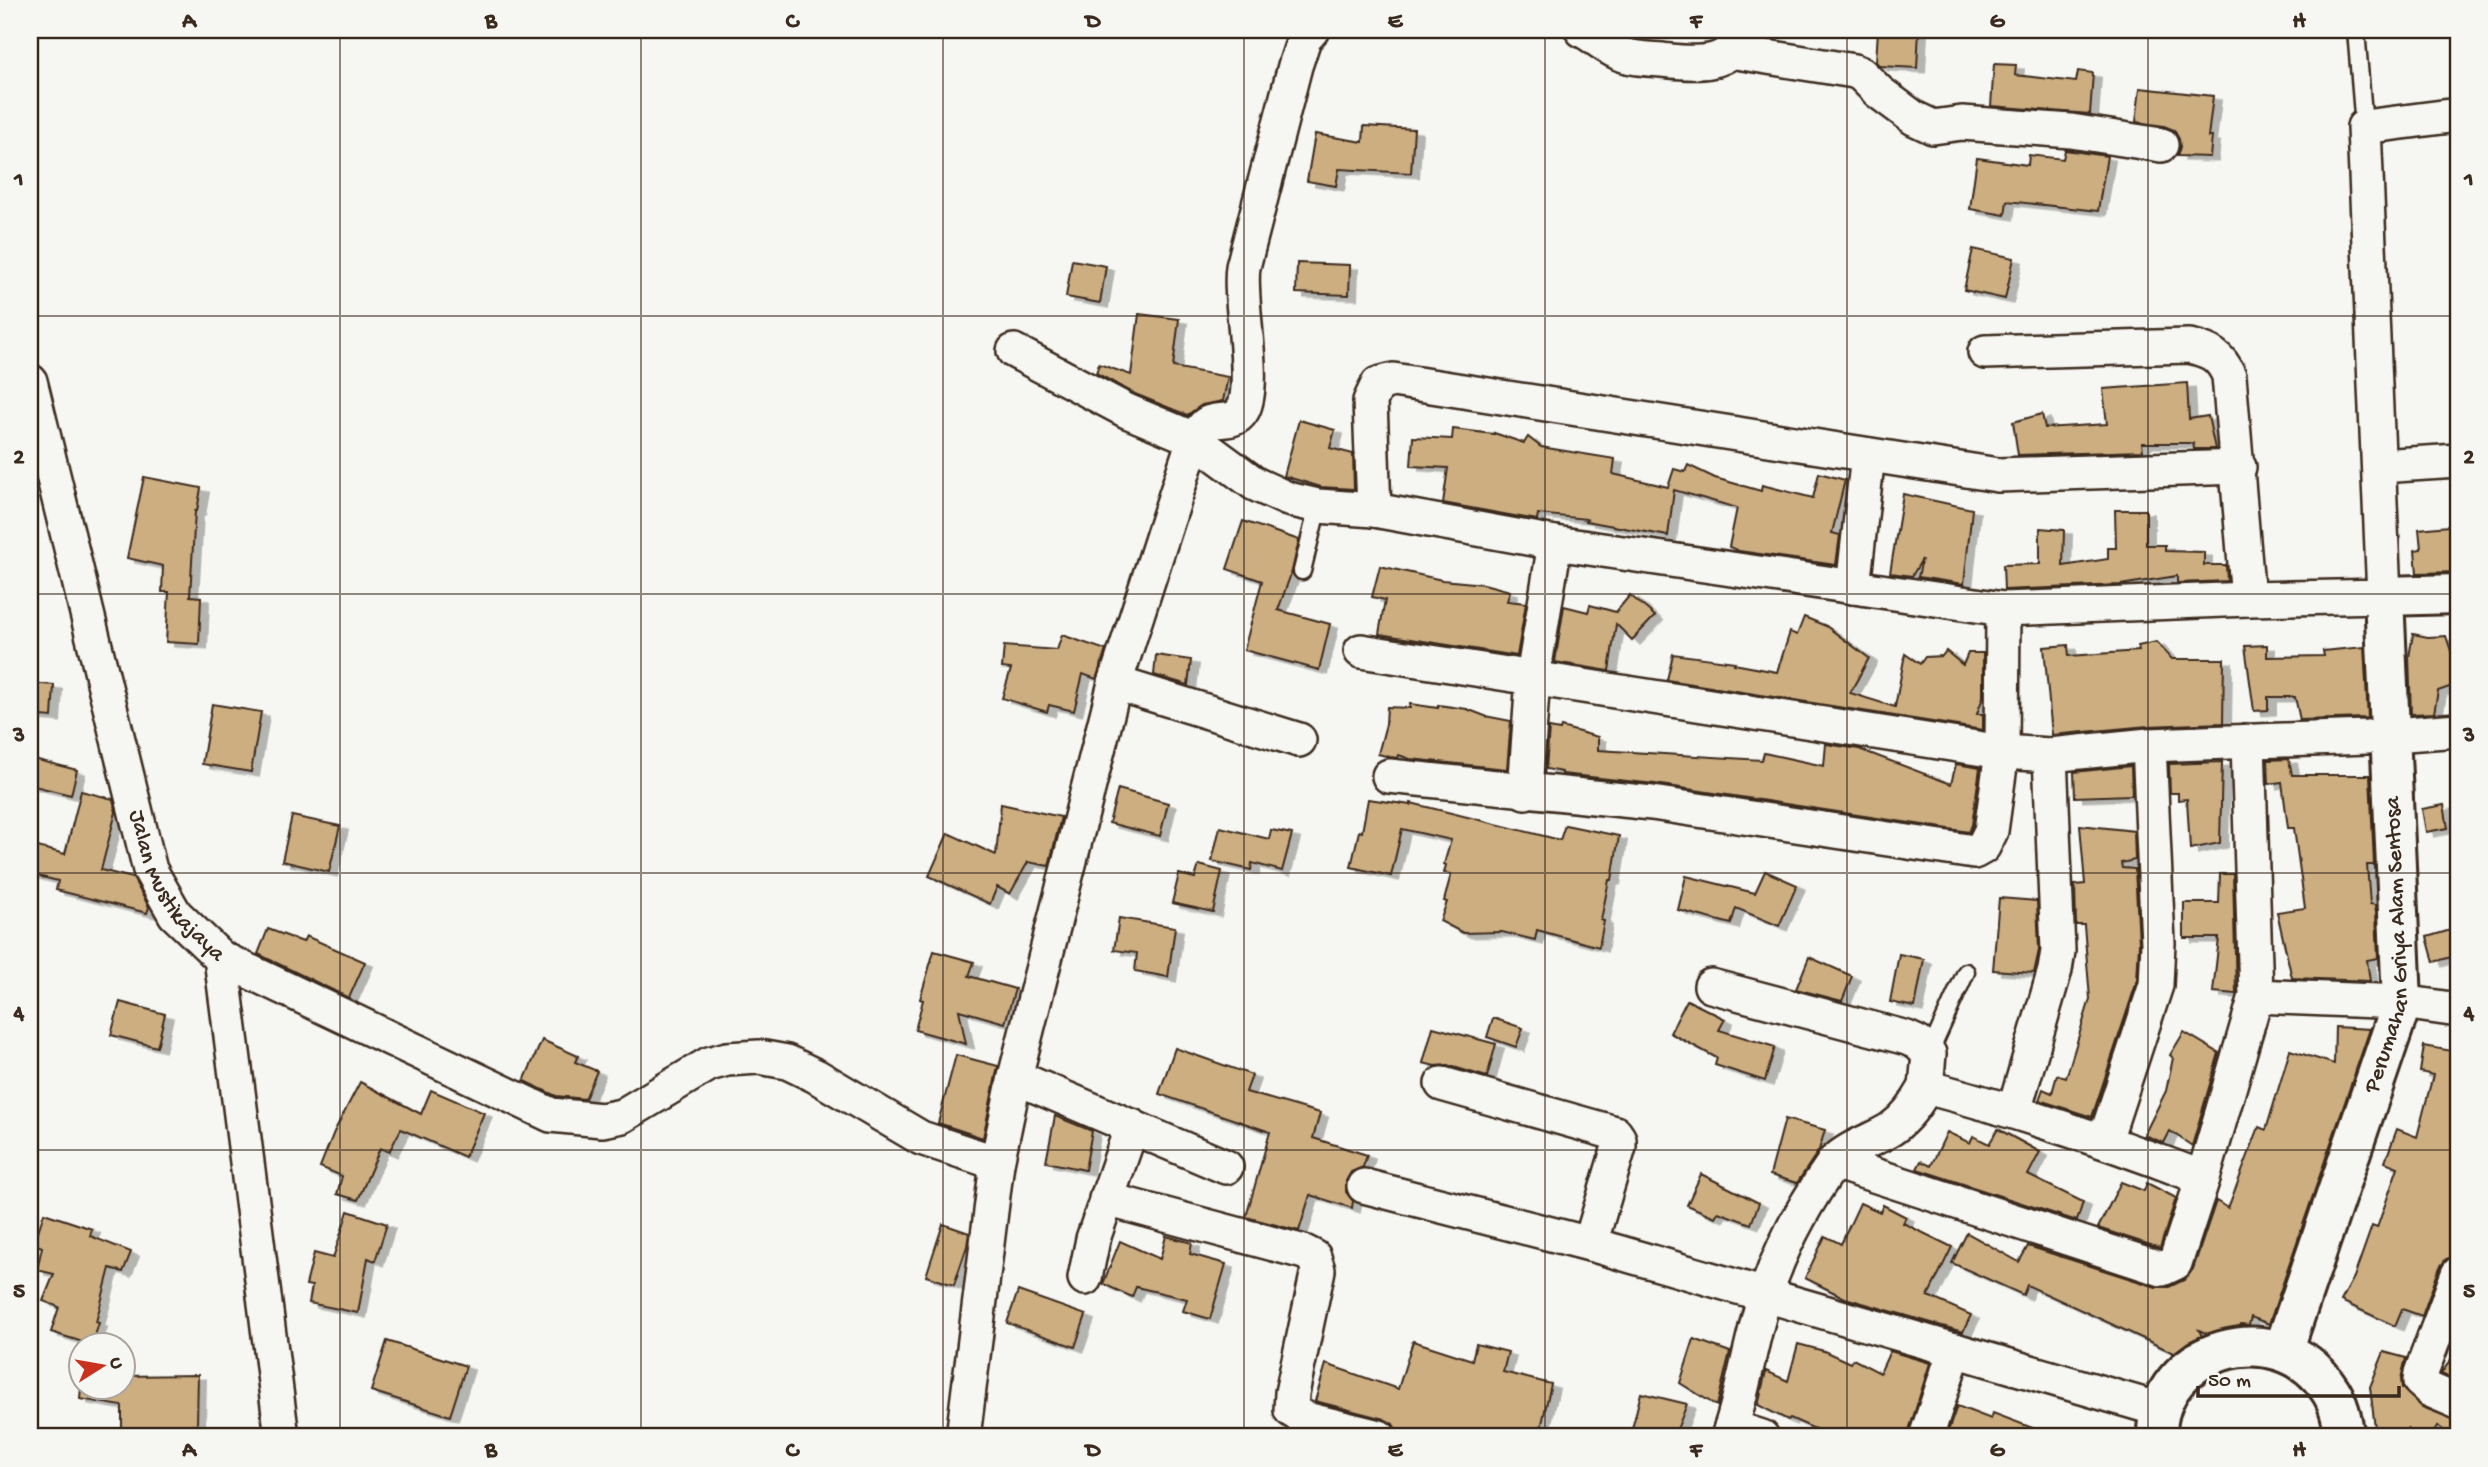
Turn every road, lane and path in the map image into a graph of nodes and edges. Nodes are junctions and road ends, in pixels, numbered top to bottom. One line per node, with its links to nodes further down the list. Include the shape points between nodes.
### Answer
1 (1312, 30): 11 (street, via 1295,66 1243,267 1244,408 1235,418 1208,423)
2 (1582, 30): 4 (street, via 1635,57 1697,64 1715,61)
3 (2356, 30): 6 (lane)
4 (1735, 40): 7 (street, via 1861,74 1914,118 1933,127 1962,123 2071,131)
5 (2458, 114): 6 (street)
6 (2364, 127): 14 (street)
7 (2161, 145)
8 (1014, 351): 11 (street, via 1127,411)
9 (1986, 352): 15 (street, via 2171,345 2203,349 2216,356 2229,376)
10 (30, 382): 37 (street, Jalan Mustikajaya, via 150,870 175,914)
11 (1194, 439): 16 (street, via 1255,484); 27 (street)
12 (1868, 455): 15 (street, via 2010,475); 17 (street, via 1385,381 1374,389 1370,401); 20 (street)
13 (2458, 461): 14 (street)
14 (2379, 466): 22 (street)
15 (2239, 467): 23 (street)
16 (1318, 506): 17 (street); 19 (lane)
17 (1374, 510): 18 (street)
18 (1555, 543): 20 (street); 26 (street)
19 (1302, 571)
20 (1853, 587): 24 (street)
21 (2458, 594): 22 (street)
22 (2384, 596): 23 (street); 29 (street, Perumahan Griya Alam Sentosa)
23 (2248, 599): 24 (street)
24 (2003, 609): 33 (street)
25 (1361, 651): 26 (street)
26 (1534, 677): 33 (street); 36 (street)
27 (1115, 683): 30 (street); 44 (street)
28 (2458, 730): 29 (street)
29 (2389, 735): 31 (street); 41 (street, Perumahan Griya Alam Sentosa)
30 (1299, 740)
31 (2248, 742): 32 (street); 40 (street)
32 (2149, 745): 34 (street); 48 (street, via 2158,943 2155,985)
33 (2002, 752): 34 (street); 36 (street, via 1991,831 1983,847 1974,852 1652,803)
34 (2050, 755): 46 (street, via 2057,951)
35 (1389, 776): 36 (street)
36 (1525, 792)
37 (220, 958): 50 (street, via 551,1115 602,1120 622,1116 709,1064 759,1057 787,1062 816,1076 921,1138); 64 (street, Jalan Mustikajaya)
38 (1966, 972): 43 (lane)
39 (1711, 986): 43 (street, via 1907,1038 1918,1043)
40 (2256, 996): 41 (street); 52 (street)
41 (2402, 1002): 42 (street); 60 (street, Perumahan Griya Alam Sentosa)
42 (2458, 1010)
43 (1927, 1070): 46 (street); 49 (street, via 1917,1103 1905,1117)
44 (1015, 1077): 47 (street); 50 (street)
45 (1442, 1084): 55 (street, via 1615,1133 1619,1147)
46 (2014, 1111): 48 (street)
47 (1132, 1126): 51 (street); 54 (street)
48 (2105, 1140): 52 (street)
49 (1834, 1162): 52 (street, via 2162,1269 2175,1263); 58 (street, via 1790,1236)
50 (997, 1163): 65 (street)
51 (1226, 1167)
52 (2203, 1178)
53 (1364, 1186): 55 (street)
54 (1105, 1199): 57 (street); 66 (street, via 1314,1257 1318,1270 1291,1410 1306,1419)
55 (1590, 1244): 58 (street)
56 (2458, 1274): 61 (street, via 2420,1376 2425,1387)
57 (1085, 1278)
58 (1765, 1296): 59 (street); 63 (street)
59 (1955, 1350): 62 (street); 67 (street)
60 (2283, 1351): 62 (street, via 2241,1346 2200,1360 2170,1391); 68 (street, via 2308,1365 2328,1386 2341,1412)
61 (2458, 1402)
62 (2159, 1424)
63 (1741, 1434)
64 (282, 1437)
65 (963, 1437)
66 (1379, 1437)
67 (1926, 1437)
68 (2345, 1437)

